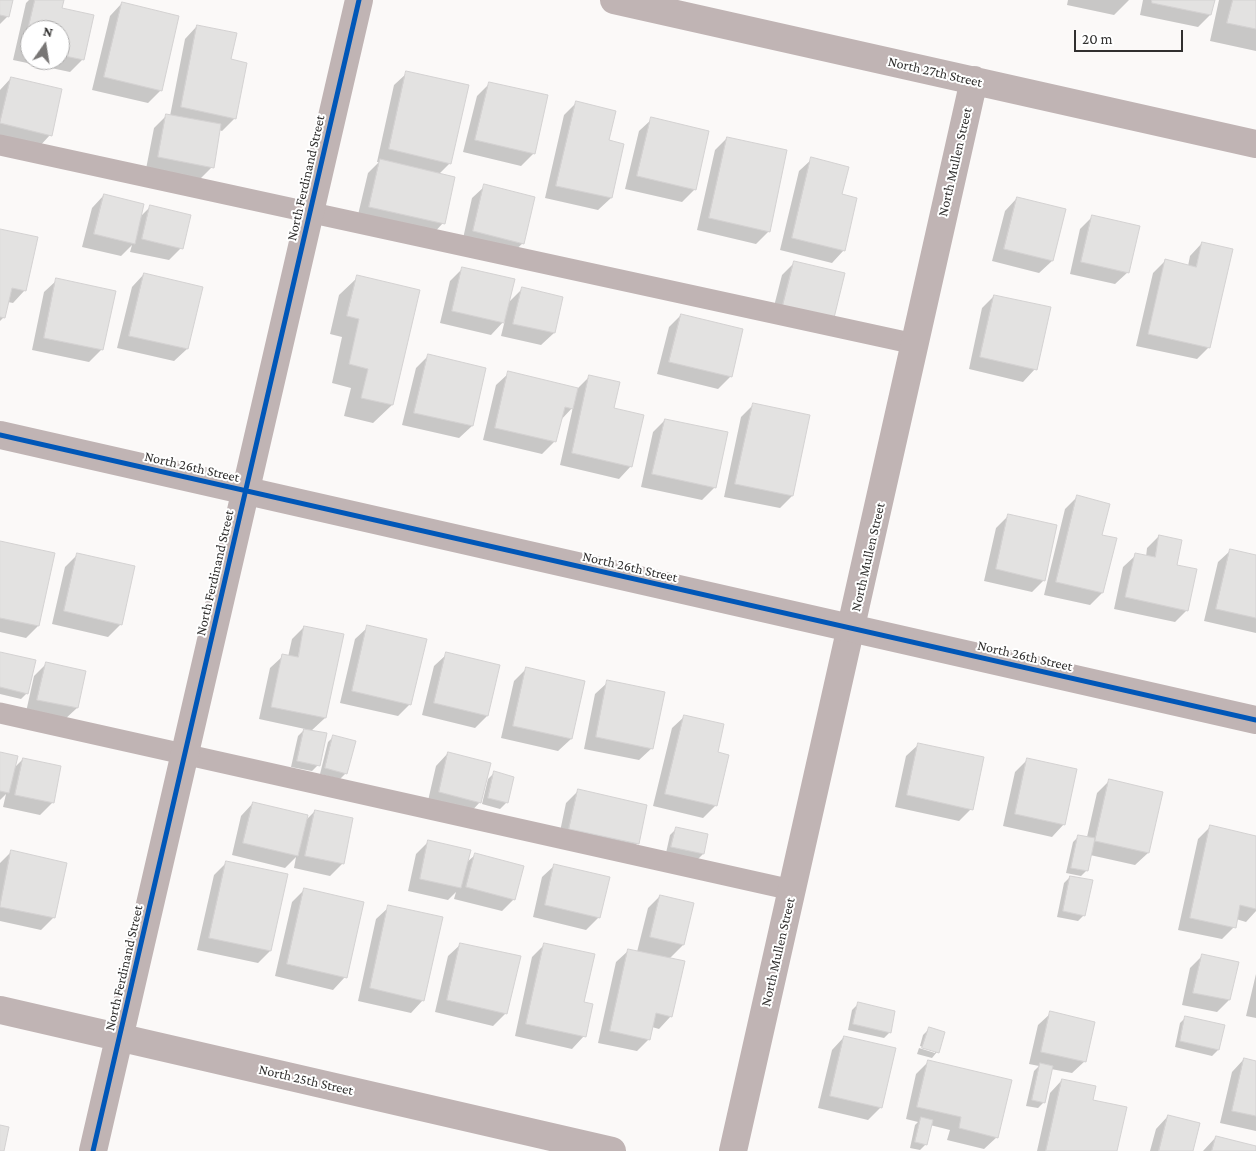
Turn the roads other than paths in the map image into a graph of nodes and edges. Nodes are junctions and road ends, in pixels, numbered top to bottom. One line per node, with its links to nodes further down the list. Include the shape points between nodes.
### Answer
1 (359, 0): 6 (street, North Ferdinand Street)
2 (614, 0): 3 (street, North 27th Street)
3 (974, 80): 4 (street, North 27th Street); 7 (street, North Mullen Street)
4 (1256, 144)
5 (0, 145): 6 (lane)
6 (310, 212): 7 (lane); 9 (street, North Ferdinand Street)
7 (915, 344): 10 (street, North Mullen Street)
8 (0, 435): 9 (street, North 26th Street)
9 (246, 490): 10 (street, North 26th Street); 13 (street, North Ferdinand Street)
10 (852, 628): 12 (street, North 26th Street); 14 (street, North Mullen Street)
11 (0, 713): 13 (lane)
12 (1256, 720)
13 (185, 754): 14 (lane); 16 (street, North Ferdinand Street)
14 (792, 890): 19 (street, North Mullen Street)
15 (0, 1010): 16 (street, North 25th Street)
16 (119, 1037): 17 (street, North Ferdinand Street); 18 (street, North 25th Street)
17 (93, 1151)
18 (612, 1151)
19 (733, 1151)

